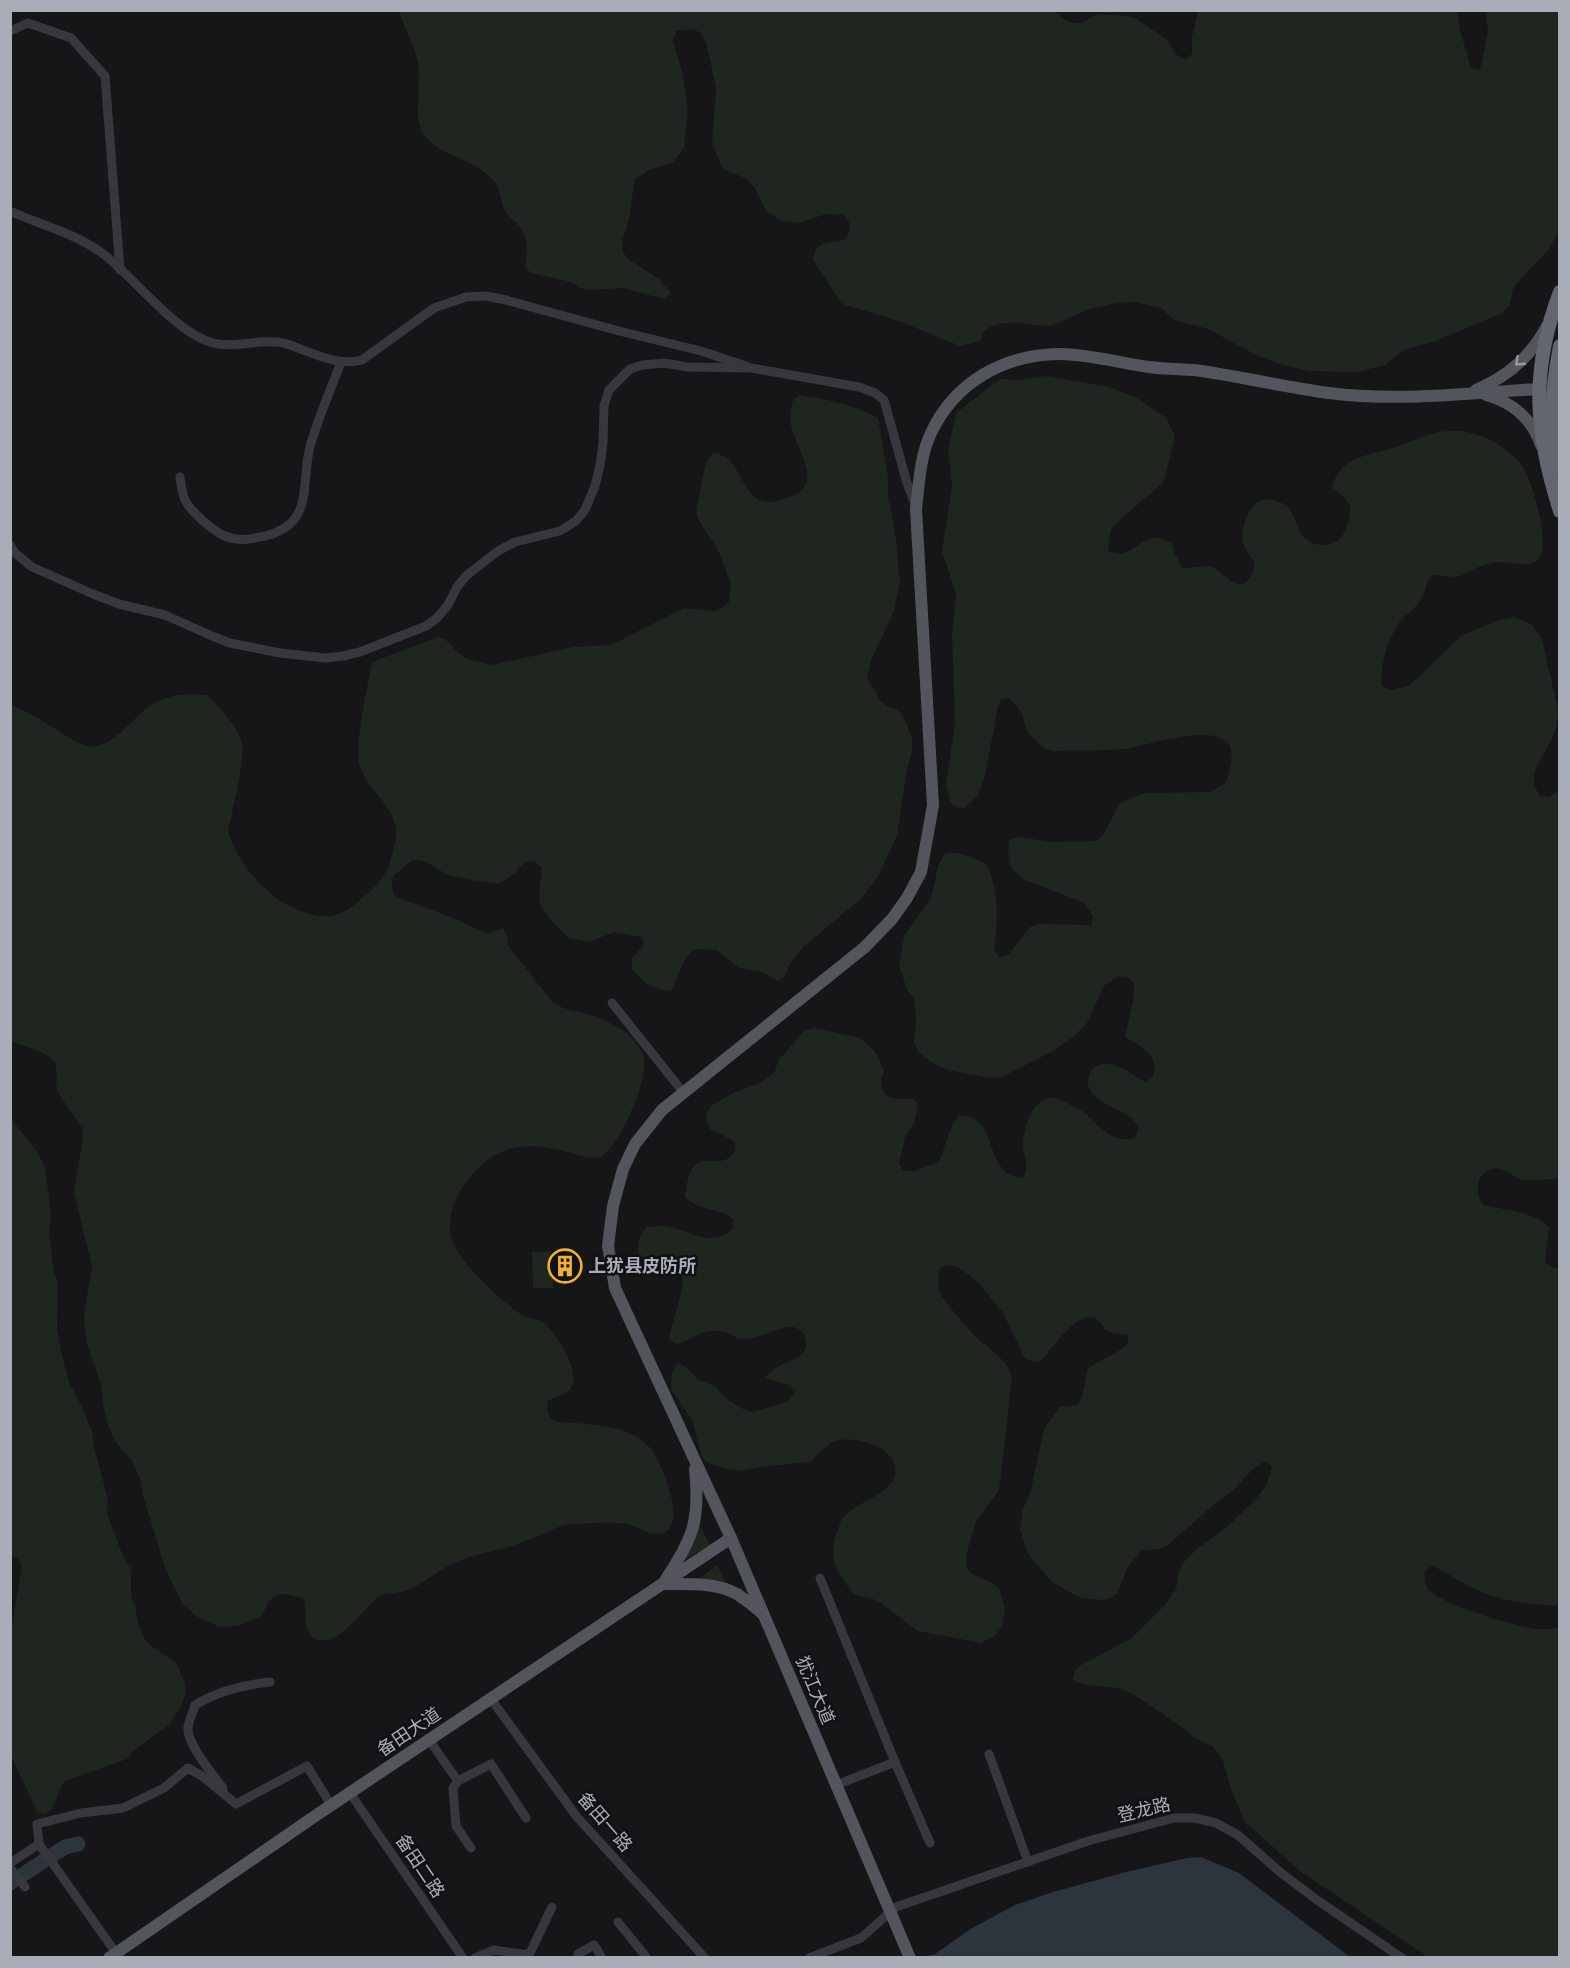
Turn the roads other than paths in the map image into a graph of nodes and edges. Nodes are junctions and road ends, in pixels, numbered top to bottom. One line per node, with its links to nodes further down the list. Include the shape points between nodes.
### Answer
1 (10, 31): 3 (street, via 28,23 71,38 105,75)
2 (10, 211): 3 (street, via 86,243)
3 (120, 270): 6 (street, via 183,327 210,342 267,341)
4 (1559, 293): 8 (highway, via 1546,340); 9 (main road, one-way to 9, via 1545,329 1523,359 1497,380)
5 (1560, 346): 8 (highway)
6 (341, 362): 7 (street, via 362,360 434,308 466,297 486,297 701,351); 13 (street, via 310,445 298,516 290,526 273,534 237,541 223,535 185,500)
7 (751, 368): 14 (street, via 859,387 884,400); 16 (street, via 665,363 630,369 609,390 595,486 576,521 560,531 515,542 498,551 467,575 437,618 360,652 326,658 230,642 165,615 93,594 32,567)
8 (1550, 389): 9 (main road, 犹江大道); 11 (highway); 12 (highway)
9 (1467, 393): 11 (main road, via 1492,397 1515,409 1535,431); 14 (main road, 犹江大道, via 1426,397 1330,393 1092,357 1058,354 1018,359 985,372 962,388 945,410 930,434)
10 (1560, 441): 12 (main road)
11 (1543, 450): 15 (highway)
12 (1559, 470)
13 (180, 477)
14 (916, 509): 18 (main road, 犹江大道, via 933,804 921,872 892,919 865,947)
15 (1560, 511)
16 (10, 545)
17 (612, 1003): 18 (street)
18 (683, 1092): 19 (main road, 犹江大道, via 662,1110 635,1144 623,1169 608,1246 615,1288)
19 (694, 1458): 20 (main road, 犹江大道); 22 (main road, via 697,1518 691,1538)
20 (731, 1538): 22 (main road, 备田大道); 23 (main road, 犹江大道)
21 (820, 1578): 28 (street)
22 (662, 1584): 23 (main road, via 690,1584 735,1593); 25 (main road, 备田大道)
23 (763, 1614): 30 (main road, 犹江大道)
24 (270, 1682): 32 (street, via 241,1686 195,1705 188,1730 190,1739)
25 (491, 1699): 26 (main road, 备田大道); 51 (street, 备田一路, via 577,1817)
26 (429, 1740): 29 (street); 31 (main road, 备田大道)
27 (989, 1754): 38 (street)
28 (895, 1762): 30 (street); 35 (street)
29 (458, 1781): 34 (street, via 491,1764); 37 (street, via 453,1788 456,1826)
30 (836, 1785): 42 (main road, 犹江大道)
31 (350, 1793): 33 (main road, 备田大道); 46 (street, 备田二路)
32 (232, 1799): 33 (street, via 236,1804 307,1767); 36 (street, via 188,1768 164,1788 123,1808 37,1824)
33 (331, 1805): 45 (main road, 备田大道)
34 (526, 1818)
35 (930, 1843)
36 (39, 1844): 39 (street); 45 (street)
37 (471, 1848)
38 (1028, 1862): 42 (street, 登龙路); 55 (street, 登龙路, via 1174,1818 1216,1823 1238,1835 1308,1893)
39 (10, 1865): 40 (street)
40 (25, 1887)
41 (552, 1907): 47 (street, via 529,1955 494,1950)
42 (893, 1909): 44 (main road, 犹江大道); 52 (street, via 861,1938)
43 (618, 1922): 50 (street)
44 (903, 1933): 53 (main road); 54 (main road)
45 (112, 1955)
46 (463, 1958)
47 (475, 1958)
48 (579, 1958): 49 (street, via 578,1954 594,1945)
49 (602, 1958)
50 (647, 1958)
51 (705, 1958)
52 (809, 1958)
53 (910, 1958)
54 (919, 1958)
55 (1402, 1958)

